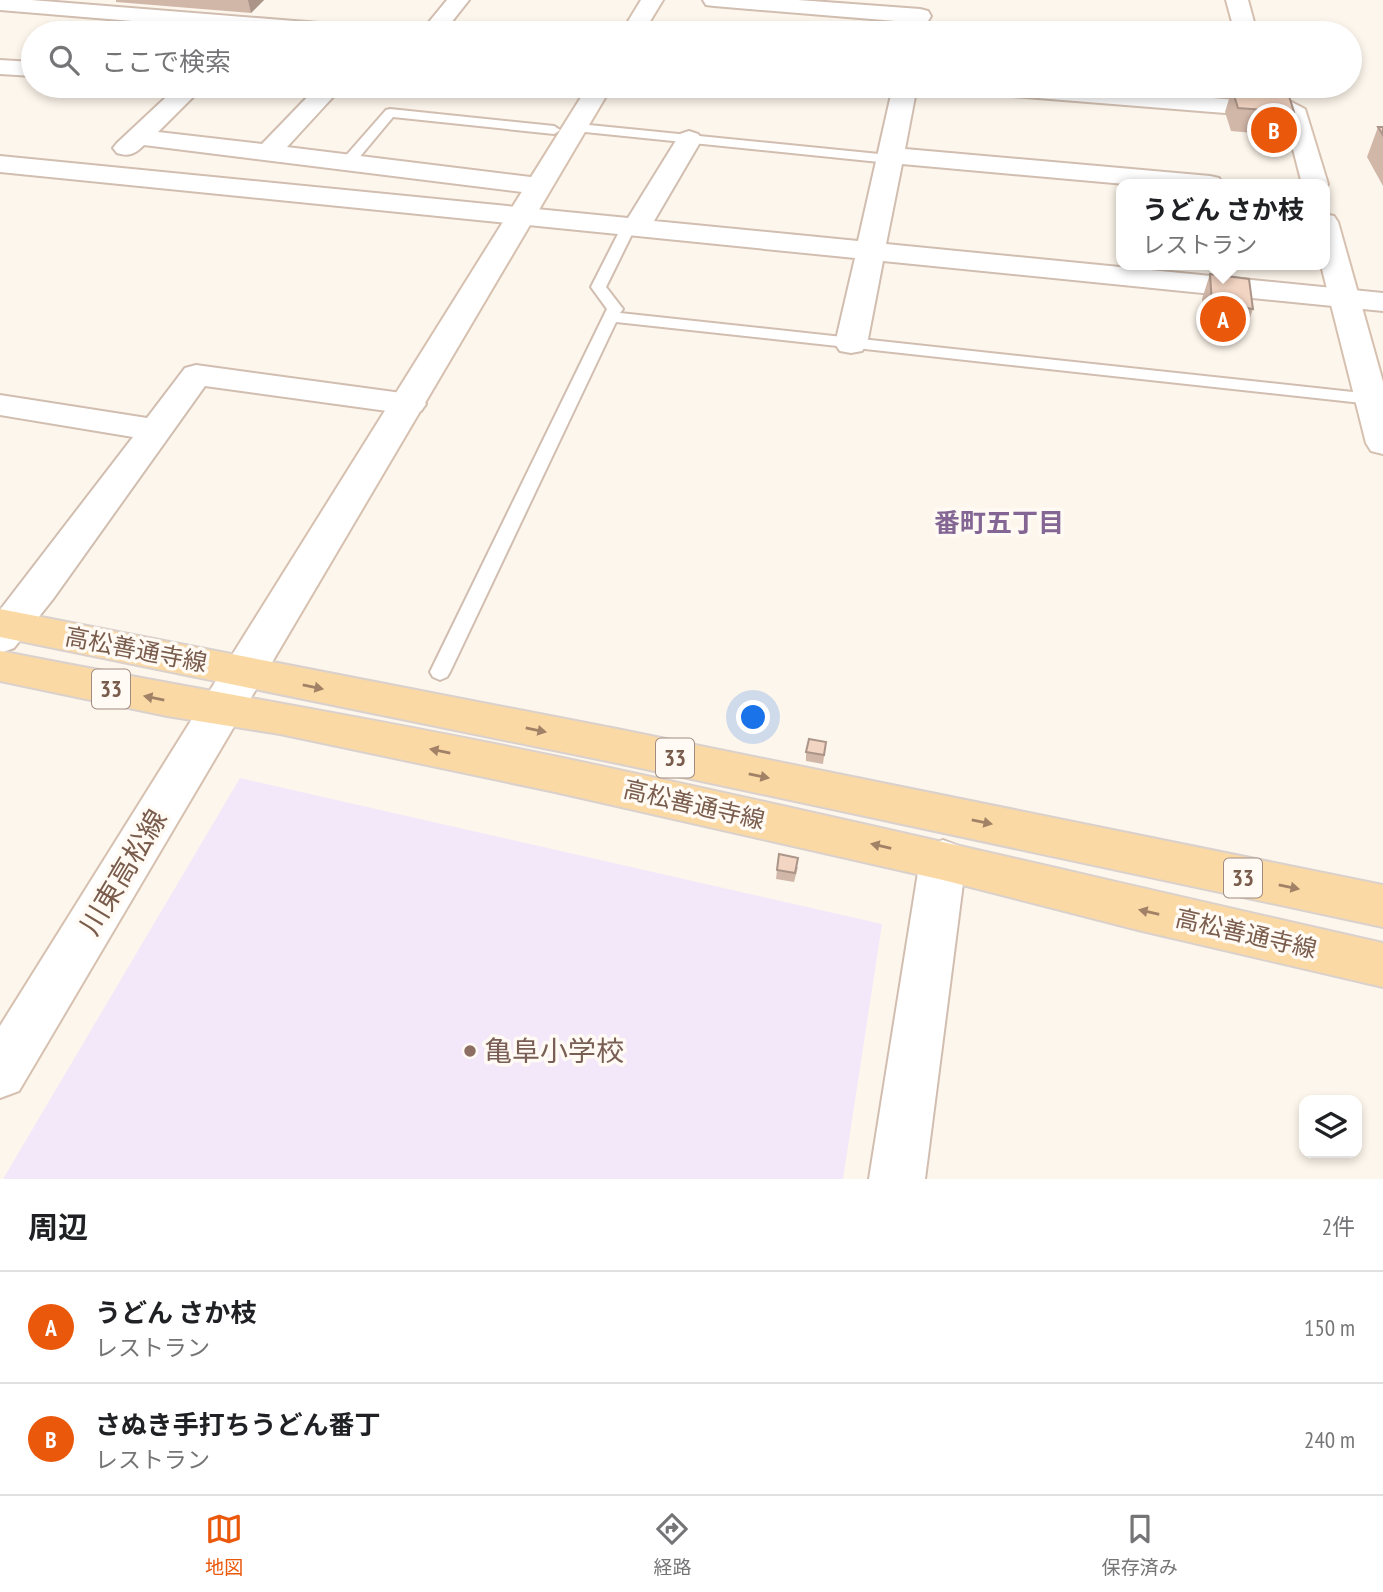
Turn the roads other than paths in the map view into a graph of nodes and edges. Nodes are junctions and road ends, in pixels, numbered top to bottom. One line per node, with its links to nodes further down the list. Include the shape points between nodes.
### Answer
1 (458, 0): 8 (street)
2 (652, 0): 9 (street)
3 (714, 0): 6 (street)
4 (1237, 0): 10 (street)
5 (0, 4): 7 (street)
6 (920, 16)
7 (235, 21)
8 (441, 21)
9 (639, 21)
10 (1243, 21)
11 (0, 67): 12 (street)
12 (21, 68)
13 (179, 98): 22 (street)
14 (320, 98): 24 (street)
15 (593, 98): 31 (street, 川東高松線)
16 (902, 98): 25 (street)
17 (1125, 98): 19 (street, via 1250,108)
18 (1266, 98): 19 (street)
19 (1279, 104): 30 (street, via 1298,119)
20 (589, 129): 23 (lane)
21 (554, 130): 26 (lane, via 390,113)
22 (138, 137): 24 (street); 28 (street)
23 (689, 139): 25 (lane); 33 (street)
24 (269, 152): 26 (street)
25 (889, 157): 29 (street); 35 (street)
26 (348, 162): 31 (street)
27 (1, 165): 28 (street)
28 (99, 174): 32 (street)
29 (1151, 179)
30 (1314, 179)
31 (539, 186): 32 (street, 川東高松線)
32 (522, 215): 33 (street); 41 (street, 川東高松線)
33 (633, 226): 35 (street); 38 (lane, via 598,287 615,309)
34 (1330, 241): 36 (street)
35 (868, 251): 36 (street); 39 (street)
36 (1345, 298): 37 (street); 40 (street)
37 (1383, 302)
38 (611, 317): 39 (lane); 47 (lane)
39 (851, 344): 40 (lane)
40 (1371, 399): 44 (street)
41 (408, 404): 43 (street, via 196,375); 48 (street, 川東高松線)
42 (0, 405): 43 (street)
43 (154, 430): 45 (street)
44 (1383, 443)
45 (4, 629): 48 (main road, 高松善通寺線 / 33)
46 (0, 666): 48 (main road, 高松善通寺線 / 33, one-way to 46, via 167,700)
47 (440, 673)
48 (234, 690): 49 (main road, 高松善通寺線 / 33, one-way to 48, via 555,774); 50 (main road, 高松善通寺線 / 33, one-way to 50, via 300,685 506,723); 52 (street, 川東高松線)
49 (943, 860): 51 (main road, 高松善通寺線 / 33, one-way to 49); 53 (street)
50 (1383, 906)
51 (1383, 965)
52 (0, 1073)
53 (897, 1179)

